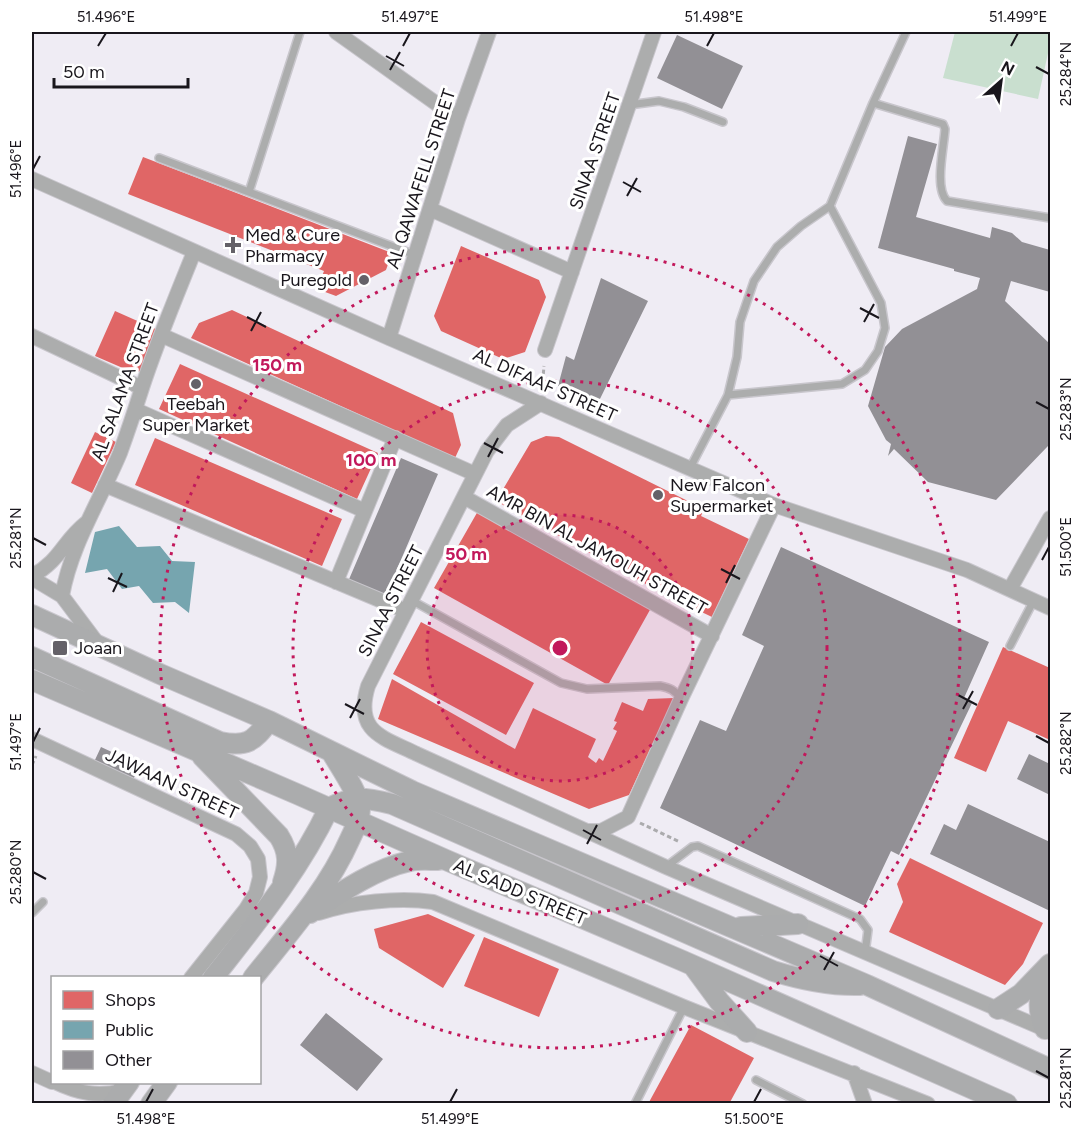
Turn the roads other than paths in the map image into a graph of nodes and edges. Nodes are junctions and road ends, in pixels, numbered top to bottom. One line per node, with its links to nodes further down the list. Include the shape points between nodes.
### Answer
1 (300, 32): 12 (lane)
2 (336, 32): 8 (street)
3 (489, 32): 8 (street, AL QAWAFELL STREET)
4 (654, 32): 7 (street, SINAA STREET)
5 (906, 32): 6 (lane)
6 (873, 103): 13 (lane); 15 (lane, via 942,124 945,129 940,185 947,201)
7 (629, 105): 9 (lane, via 658,101); 18 (street, SINAA STREET)
8 (458, 119): 14 (street, AL QAWAFELL STREET)
9 (723, 122)
10 (159, 158): 12 (lane)
11 (32, 179): 16 (street, AL DIFAAF STREET)
12 (249, 192): 17 (lane)
13 (830, 206): 24 (lane, via 777,247 754,281 740,322); 24 (lane, via 881,303 885,328 878,351 865,370 842,384)
14 (430, 209): 17 (street, AL QAWAFELL STREET); 18 (street)
15 (1050, 218)
16 (194, 252): 19 (street, AL SALAMA STREET); 21 (street, AL DIFAAF STREET)
17 (416, 255): 21 (street, AL QAWAFELL STREET)
18 (572, 272): 22 (street, SINAA STREET)
19 (161, 335): 23 (street, AL SALAMA STREET); 27 (street)
20 (32, 336): 23 (street)
21 (389, 338): 25 (street, AL DIFAAF STREET)
22 (545, 350)
23 (142, 388): 26 (street, AL SALAMA STREET)
24 (728, 395): 28 (lane)
25 (541, 403): 28 (street, AL DIFAAF STREET); 29 (street, SINAA STREET, via 507,425)
26 (136, 410): 30 (street, AL SALAMA STREET); 33 (street)
27 (395, 438): 29 (street); 33 (street)
28 (690, 468): 32 (street, AL DIFAAF STREET)
29 (475, 474): 31 (street, SINAA STREET)
30 (105, 485): 35 (street, AL SALAMA STREET); 37 (street)
31 (464, 497): 41 (street, SINAA STREET); 44 (street, AMR BIN AL JAMOUH STREET)
32 (774, 504): 38 (street, AL DIFAAF STREET, via 967,570); 44 (street)
33 (365, 511): 37 (street)
34 (1050, 518): 38 (street)
35 (86, 523): 36 (street, AL SALAMA STREET, via 55,559); 39 (street, AL SALAMA STREET)
36 (32, 577): 39 (street)
37 (336, 582): 41 (street)
38 (1010, 589): 40 (street, AL DIFAAF STREET)
39 (62, 596): 45 (street)
40 (1034, 600): 42 (street, AL DIFAAF STREET); 46 (lane)
41 (408, 606): 49 (lane, via 561,683 587,689 669,687); 57 (street, SINAA STREET, via 363,701 363,716 372,729)
42 (1050, 608)
43 (32, 615): 45 (main road)
44 (712, 636): 49 (street)
45 (99, 646): 50 (main road)
46 (1011, 646)
47 (32, 657): 50 (main road, via 220,742 249,742)
48 (32, 680): 52 (main road, AL SADD STREET)
49 (681, 699): 57 (street, via 628,817 601,831)
50 (269, 721): 53 (main road)
51 (32, 739): 70 (street, JAWAAN STREET, via 236,834 250,846 258,859 260,877 256,892)
52 (196, 750): 55 (main road, AL SADD STREET); 60 (main road, via 287,848 288,865)
53 (332, 753): 54 (main road); 65 (main road)
54 (359, 798): 55 (main road); 56 (main road); 73 (main road, via 400,808 773,970 837,986)
55 (329, 808): 56 (main road, AL SADD STREET); 60 (main road)
56 (358, 822): 58 (main road, AL SADD STREET); 63 (main road, via 345,851)
57 (586, 831): 59 (street)
58 (446, 860): 63 (main road, via 411,860 392,867 353,886); 68 (main road, AL SADD STREET)
59 (666, 867): 64 (street); 66 (lane, via 698,846 860,920 868,930)
60 (280, 892): 71 (main road)
61 (43, 902): 62 (lane)
62 (32, 914)
63 (300, 920): 72 (main road); 74 (street, via 353,905 433,902)
64 (798, 924): 65 (main road); 66 (street)
65 (732, 927): 73 (main road)
66 (865, 952): 75 (street)
67 (1050, 964): 75 (main road, via 1021,994)
68 (692, 965): 77 (main road); 94 (main road, AL SADD STREET)
69 (1050, 969): 76 (main road, via 1038,1008)
70 (193, 976)
71 (215, 976)
72 (255, 976)
73 (867, 985): 78 (main road)
74 (684, 1007): 77 (street); 89 (lane)
75 (998, 1010): 76 (street)
76 (1048, 1030)
77 (747, 1032): 80 (street)
78 (1050, 1069)
79 (32, 1073): 82 (street)
80 (854, 1073): 86 (street); 91 (street)
81 (756, 1080): 90 (lane)
82 (51, 1081)
83 (58, 1084): 85 (street, via 93,1095); 87 (street)
84 (166, 1084): 88 (main road)
85 (121, 1092)
86 (909, 1096): 92 (street); 93 (street)
87 (80, 1104)
88 (151, 1104)
89 (635, 1104)
90 (803, 1104)
91 (865, 1104)
92 (896, 1104)
93 (928, 1104)
94 (1007, 1104)

